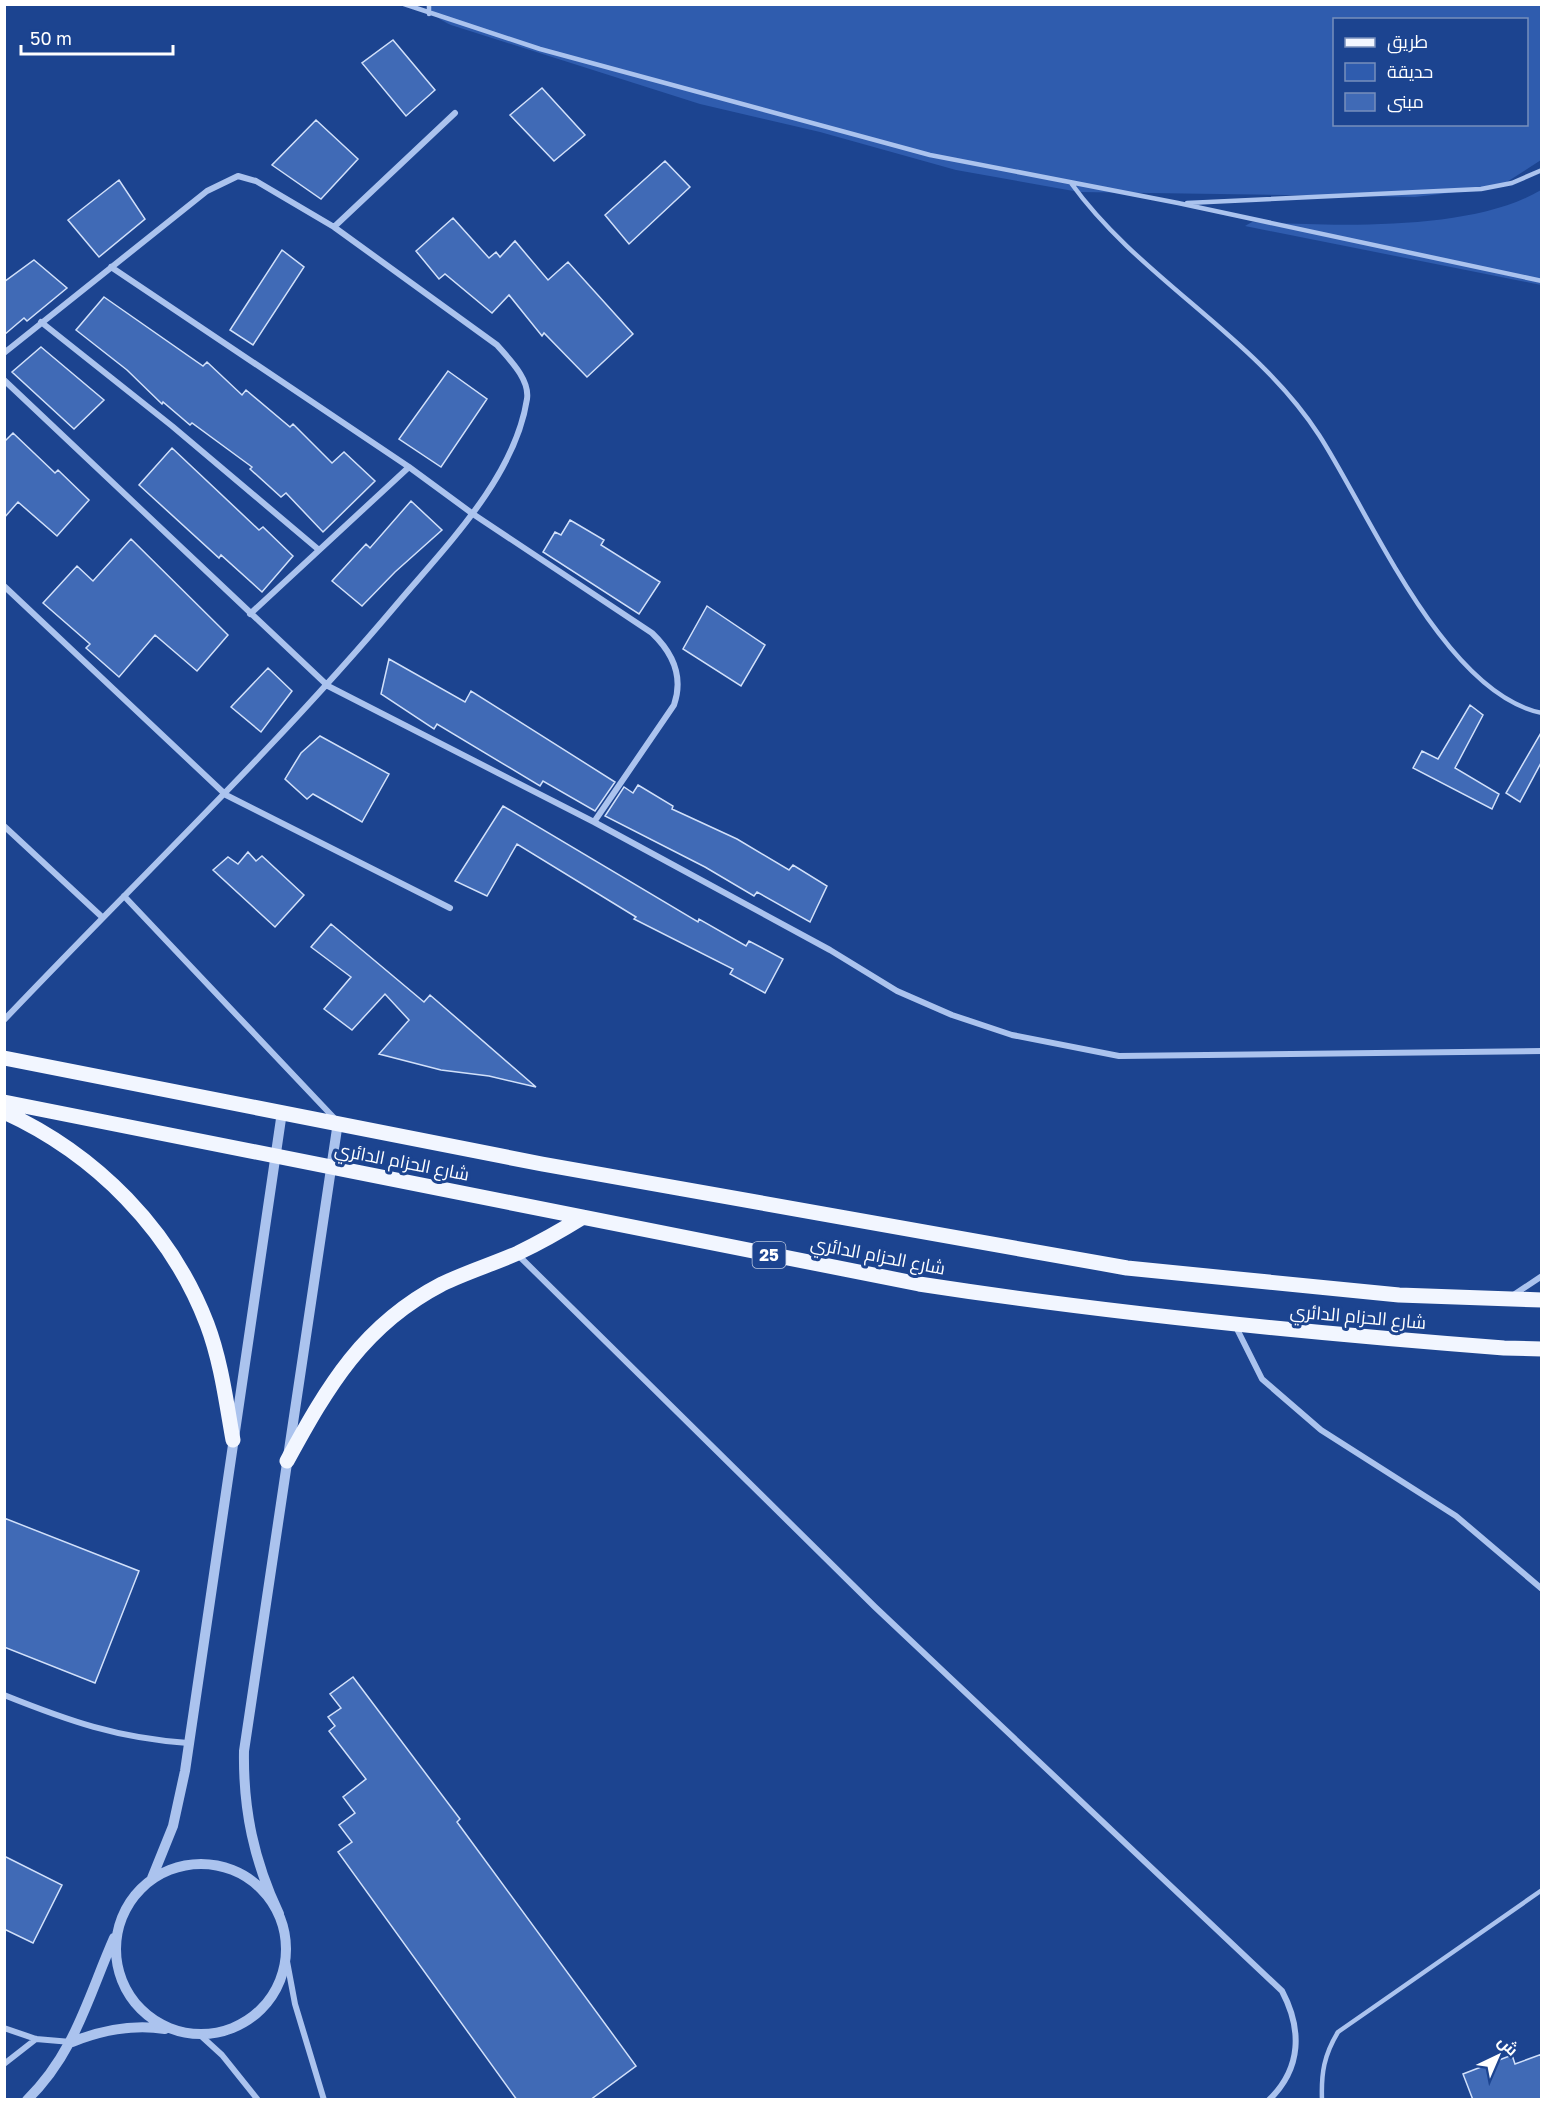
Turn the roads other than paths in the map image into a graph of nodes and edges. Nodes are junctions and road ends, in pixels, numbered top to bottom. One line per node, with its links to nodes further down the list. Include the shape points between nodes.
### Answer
1 (404, 4): 3 (lane)
2 (429, 4): 3 (lane)
3 (429, 14): 6 (lane, via 540,49 930,155)
4 (455, 113): 8 (street)
5 (1542, 170): 7 (lane, via 1512,183 1481,189)
6 (1071, 183): 7 (lane); 20 (lane, via 1106,224 1261,364 1297,403 1321,438 1377,540 1454,651 1502,696 1525,710)
7 (1178, 203): 10 (lane)
8 (333, 227): 9 (street, via 255,181 238,176 207,191); 15 (street, via 497,345 519,370 527,397 515,444)
9 (111, 267): 11 (street); 14 (street)
10 (1542, 281)
11 (41, 322): 12 (street); 16 (street)
12 (4, 353)
13 (4, 380): 18 (street)
14 (409, 466): 15 (street); 16 (street)
15 (473, 514): 19 (street); 22 (street, via 652,633 672,657 680,688 674,705)
16 (319, 550): 18 (street)
17 (4, 586): 21 (street)
18 (250, 614): 19 (street)
19 (328, 686): 21 (street); 22 (street)
20 (1542, 713)
21 (226, 795): 24 (street); 25 (street)
22 (594, 822): 28 (street, via 830,950 897,992 1012,1035 1119,1056)
23 (4, 826): 26 (street)
24 (124, 896): 26 (street); 33 (street)
25 (450, 908)
26 (102, 917): 27 (street)
27 (4, 1020)
28 (1542, 1051)
29 (4, 1058): 32 (main road, شارع الحزام الدائري)
30 (4, 1102): 34 (main road, شارع الحزام الدائري / 25)
31 (4, 1112): 43 (main road, via 78,1155 127,1197 160,1236 207,1325)
32 (282, 1112): 33 (main road, شارع الحزام الدائري); 34 (street)
33 (338, 1122): 35 (street); 39 (main road, شارع الحزام الدائري, via 542,1164 1127,1268 1399,1295)
34 (276, 1156): 35 (main road, شارع الحزام الدائري / 25); 43 (street)
35 (332, 1168): 36 (main road, شارع الحزام الدائري / 25); 44 (street)
36 (583, 1217): 37 (main road); 41 (main road, شارع الحزام الدائري / 25, via 919,1284 1060,1306)
37 (517, 1254): 44 (main road, via 441,1285 376,1332 324,1394); 62 (street, via 875,1607 1282,1991 1297,2030 1296,2051 1290,2071)
38 (1542, 1276): 39 (street)
39 (1508, 1299): 40 (main road, شارع الحزام الدائري)
40 (1542, 1300)
41 (1236, 1326): 42 (main road, شارع الحزام الدائري / 25); 45 (street, via 1262,1379 1321,1430 1456,1516)
42 (1542, 1349)
43 (233, 1440): 47 (street)
44 (287, 1461): 50 (street, via 244,1751 243,1785 254,1851)
45 (1542, 1589)
46 (4, 1695): 47 (street, via 113,1734)
47 (188, 1743): 48 (street, via 180,1799)
48 (152, 1878): 50 (street, via 199,1863 224,1866 247,1877 266,1893); 51 (street, via 136,1892)
49 (1542, 1890): 63 (lane, via 1338,2032 1322,2068)
50 (279, 1914): 52 (street)
51 (117, 1930): 54 (street, via 119,1973 128,1993 158,2022); 57 (street)
52 (286, 1956): 55 (street, via 280,1981 267,2003 248,2020 225,2031); 61 (street, via 295,2004)
53 (4, 2028): 56 (street)
54 (178, 2031): 55 (street); 57 (street, via 124,2028)
55 (199, 2034): 60 (street, via 222,2055)
56 (36, 2039): 57 (street); 58 (street)
57 (72, 2042): 59 (street)
58 (4, 2064)
59 (27, 2100)
60 (258, 2100)
61 (324, 2100)
62 (1269, 2100)
63 (1322, 2100)

